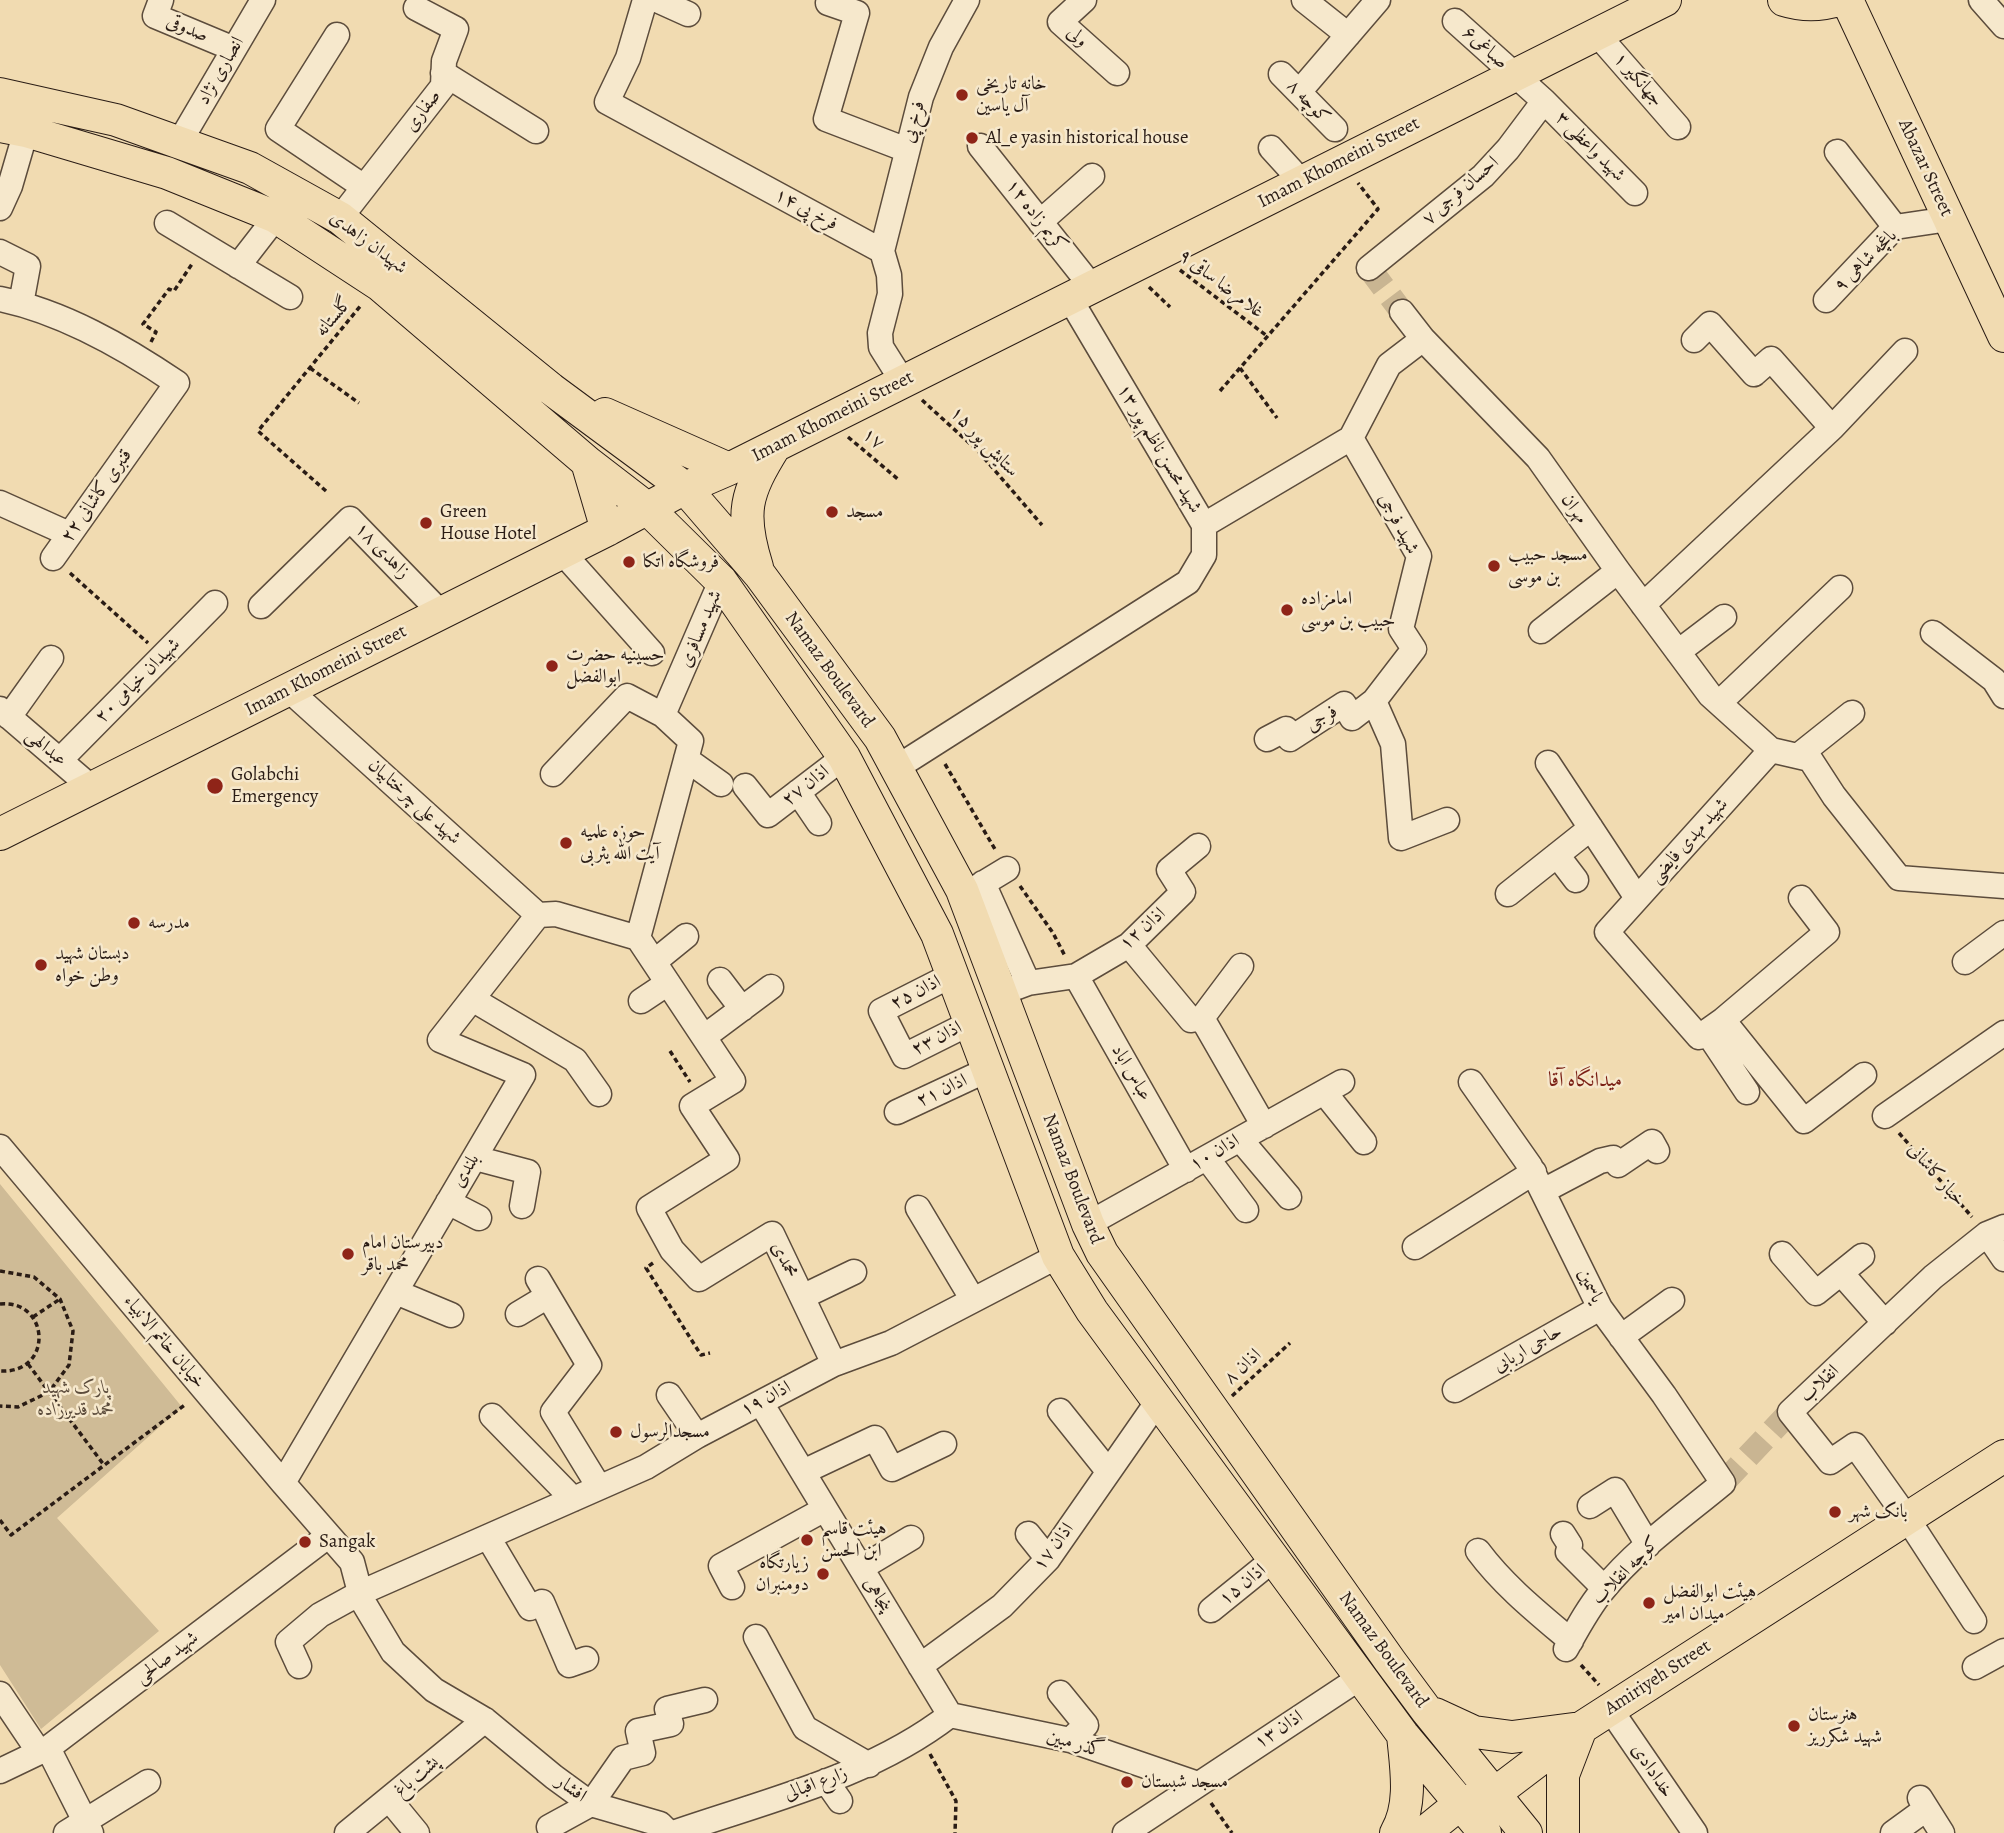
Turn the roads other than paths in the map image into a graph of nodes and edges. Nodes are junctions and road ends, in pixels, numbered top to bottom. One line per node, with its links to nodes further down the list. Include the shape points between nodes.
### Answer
1 (161, 0): 22 (street, صدوقی, via 155,16)
2 (263, 0): 22 (street, انصاری نژاد)
3 (645, 0): 50 (street, فرخ پی ۱۴, via 628,58 607,102)
4 (657, 0): 16 (street)
5 (829, 0): 37 (street, via 857,13 825,119)
6 (967, 0): 37 (street, فرخ پی, via 941,47)
7 (1084, 0): 24 (street, ولی, via 1060,23)
8 (1304, 0): 21 (street)
9 (1378, 0): 21 (street)
10 (1665, 0): 19 (main road, Imam Khomeini Street)
11 (1784, 0): 12 (main road, via 1798,5)
12 (1838, 0)
13 (1847, 0): 46 (main road, Abazar Street)
14 (1980, 0): 18 (street)
15 (416, 8): 23 (street, صفاری, via 456,29)
16 (688, 14)
17 (1455, 21): 26 (street, صباغی۶)
18 (2004, 26)
19 (1597, 34): 26 (main road, Imam Khomeini Street); 30 (street, جهانگیر ۱)
20 (337, 35): 41 (street, via 278,129)
21 (1348, 35): 27 (street)
22 (234, 49): 34 (street, انصاری نژاد)
23 (443, 74): 33 (street); 41 (street, صفاری, via 443,86)
24 (1117, 74)
25 (1281, 74): 27 (street, کوچه ۸)
26 (1515, 76): 29 (street); 40 (main road, Imam Khomeini Street)
27 (1299, 92): 32 (street, کوچه ۸)
28 (0, 94): 34 (main road, شهیدان زاهدی, via 116,120)
29 (1544, 101): 42 (street, شهید واعظی ۳); 53 (street, احسان فرجی ۷, via 1483,176)
30 (1678, 127)
31 (13, 128): 43 (street, via 10,186); 44 (main road, شهیدان زاهدی, via 167,173)
32 (1335, 129)
33 (536, 131)
34 (179, 143): 45 (main road, شهیدان زاهدی, via 250,168)
35 (980, 146): 47 (street, کریم زاده ۱۲)
36 (1272, 148): 40 (street)
37 (906, 150): 50 (street, فرخ پی)
38 (1837, 152): 49 (street)
39 (1092, 176): 47 (street)
40 (1302, 182): 54 (main road, Imam Khomeini Street)
41 (364, 187): 45 (street, صفاری)
42 (1635, 193)
43 (0, 208)
44 (276, 217): 52 (street); 65 (main road, شهیدان زاهدی, via 380,285)
45 (340, 218): 64 (main road, شهیدان زاهدی)
46 (1949, 219): 49 (street, باغچه شاهی ۹); 59 (main road, Abazar Street)
47 (1040, 222): 54 (street, کریم زاده ۱۲)
48 (167, 223): 52 (street)
49 (1895, 227): 56 (street, باغچه شاهی ۹)
50 (882, 251): 63 (street, via 890,294 881,347)
51 (0, 252): 57 (street, via 28,265)
52 (238, 265): 55 (street)
53 (1369, 268)
54 (1081, 293): 63 (main road, Imam Khomeini Street); 74 (street, شهید محسن ناظم پور ۱۳)
55 (290, 297)
56 (1826, 300)
57 (11, 301): 76 (street, قنبری کاشانی ۲۲, via 94,334 177,383)
58 (1402, 312): 60 (street, مهران)
59 (2004, 337)
60 (1423, 339): 67 (street, via 1389,365); 79 (street, مهران, via 1538,458)
61 (1694, 340): 66 (street, via 1710,324 1754,374 1771,359)
62 (1905, 351): 66 (street)
63 (902, 382): 68 (main road, Imam Khomeini Street)
64 (551, 389): 65 (main road, via 545,407); 70 (main road); 71 (main road, شهیدان زاهدی)
65 (527, 409): 69 (main road, شهیدان زاهدی)
66 (1832, 428): 84 (street)
67 (1351, 438): 74 (street, شهید محسن ناظم پور ۱۳); 97 (street, شهید فرجی, via 1419,556 1401,629 1414,649)
68 (775, 446): 70 (main road, Imam Khomeini Street); 80 (main road, via 752,487 747,506 746,527)
69 (587, 462): 73 (main road, شهیدان زاهدی); 75 (main road)
70 (729, 469): 71 (main road, Imam Khomeini Street)
71 (685, 488): 73 (main road, Imam Khomeini Street); 80 (main road, Namaz Boulevard)
72 (0, 503): 76 (street)
73 (648, 509): 75 (main road, Imam Khomeini Street); 81 (main road, Namaz Boulevard)
74 (1205, 525): 109 (street, via 1204,555 1188,582)
75 (607, 530): 77 (main road, Imam Khomeini Street)
76 (69, 534): 78 (street, قنبری کاشانی ۲۲)
77 (562, 552): 87 (main road, Imam Khomeini Street); 93 (street)
78 (53, 558)
79 (1618, 571): 84 (street, مهران); 90 (street)
80 (760, 575): 86 (main road, Namaz Boulevard)
81 (722, 582): 89 (main road, Namaz Boulevard); 101 (street, شهید مسافری)
82 (1840, 588): 98 (street)
83 (215, 603): 107 (street, شهیدان خیامی ۲۰)
84 (1643, 605): 92 (street, مهران)
85 (261, 606): 87 (street, زاهدی ۱۸, via 350,519)
86 (784, 608): 89 (main road); 109 (main road, Namaz Boulevard, via 880,738)
87 (441, 613): 96 (main road, Imam Khomeini Street)
88 (1724, 617): 92 (street)
89 (752, 628): 105 (main road, Namaz Boulevard)
90 (1541, 631)
91 (1933, 633): 95 (street)
92 (1678, 652): 98 (street, مهران)
93 (652, 653)
94 (51, 659): 99 (street)
95 (2001, 682)
96 (289, 690): 111 (main road, Imam Khomeini Street); 126 (street, شهید علی چرختابیان)
97 (1374, 701): 102 (street, فرجی, via 1352,718 1344,704 1290,739 1286,729); 113 (street, via 1393,744 1401,838)
98 (1719, 703): 103 (street, مهران)
99 (5, 713): 107 (street, عبدالهی)
100 (1852, 713): 104 (street)
101 (663, 715): 106 (street, via 691,741); 110 (street, via 627,696)
102 (1267, 739)
103 (1771, 750): 104 (street); 124 (street, شهید مهدی فایضی)
104 (1798, 756): 121 (street, via 1810,759 1899,878)
105 (844, 757): 112 (street, اذان ۲۷); 134 (main road, Namaz Boulevard, via 937,934)
106 (686, 759): 112 (street, اذان ۲۷, via 733,785 768,815); 129 (street)
107 (60, 760): 111 (street, عبدالهی)
108 (1548, 763): 115 (street)
109 (896, 768): 122 (main road, Namaz Boulevard)
110 (553, 774)
111 (92, 788): 116 (main road, Imam Khomeini Street)
112 (798, 792): 114 (street)
113 (1447, 820)
114 (819, 823)
115 (1591, 828): 118 (street); 124 (street)
116 (0, 834)
117 (1198, 846): 130 (street, اذان ۱۲, via 1169,870 1183,892)
118 (1557, 855): 120 (street); 123 (street)
119 (1007, 869): 122 (street)
120 (1576, 880)
121 (2004, 887)
122 (973, 889): 139 (main road, Namaz Boulevard)
123 (1508, 894)
124 (1637, 898): 145 (street, شهید مهدی فایضی, via 1606,932 1699,1037)
125 (1801, 898): 145 (street, via 1827,932)
126 (538, 915): 129 (street, via 556,914); 140 (street, بلندی)
127 (2004, 933): 132 (street)
128 (686, 936): 131 (street)
129 (638, 939): 131 (street)
130 (1129, 945): 135 (street, اذان ۱۲); 143 (street, via 1191,1020)
131 (654, 962): 137 (street)
132 (1965, 962)
133 (1241, 966): 143 (street)
134 (952, 975): 144 (main road, Namaz Boulevard); 148 (street, اذان ۲۵, via 881,1011)
135 (1076, 976): 139 (street, اذان ۱۲); 162 (street, عباس اباد)
136 (720, 980): 142 (street)
137 (668, 983): 141 (street); 147 (street)
138 (771, 987): 142 (street)
139 (1014, 988): 170 (main road, Namaz Boulevard)
140 (472, 999): 153 (street, via 575,1060); 161 (street, بلندی, via 440,1040 523,1075)
141 (641, 1001)
142 (742, 1009): 147 (street)
143 (1202, 1018): 156 (street)
144 (970, 1023): 148 (street, اذان ۲۳); 149 (main road, Namaz Boulevard)
145 (1715, 1026): 150 (street, via 1804,1121); 152 (street)
146 (2004, 1032): 155 (street)
147 (704, 1037): 180 (street, محمدی, via 733,1081 692,1105 727,1159 649,1208 672,1250 699,1279 772,1234)
148 (904, 1056)
149 (987, 1070): 154 (street, اذان ۲۱); 174 (main road, Namaz Boulevard)
150 (1864, 1075)
151 (1471, 1082): 163 (street, یاسمین)
152 (1746, 1092)
153 (599, 1094)
154 (897, 1112)
155 (1885, 1116)
156 (1264, 1126): 157 (street, اذان ۱۰); 158 (street, اذان ۱۰, via 1333,1087)
157 (1240, 1139): 162 (street, اذان ۱۰); 164 (street)
158 (1364, 1142)
159 (0, 1147): 200 (street, خیابان خاتم الانبیاء)
160 (1657, 1151): 163 (street, via 1652,1142 1620,1170 1613,1158)
161 (475, 1158): 165 (street, بلندی); 166 (street, via 528,1172)
162 (1196, 1164): 168 (street, عباس اباد); 170 (street, اذان ۱۰)
163 (1538, 1182): 172 (street); 183 (street, یاسمین)
164 (1289, 1197)
165 (448, 1202): 169 (street); 179 (street, بلندی)
166 (522, 1206)
167 (918, 1208): 181 (street)
168 (1246, 1210)
169 (478, 1218)
170 (1088, 1224): 233 (main road, Namaz Boulevard, via 1102,1253)
171 (1996, 1231): 176 (street); 186 (street, انقلاب, via 1933,1277)
172 (1415, 1247)
173 (1782, 1254): 178 (street, via 1816,1293)
174 (1058, 1256): 181 (street, اذان ۱۹); 191 (main road, Namaz Boulevard)
175 (1862, 1256): 178 (street)
176 (2004, 1259)
177 (854, 1272): 180 (street)
178 (1841, 1273): 186 (street)
179 (396, 1292): 185 (street); 200 (street, بلندی)
180 (802, 1297): 188 (street, محمدی)
181 (973, 1300): 188 (street, اذان ۱۹, via 891,1343)
182 (1672, 1300): 187 (street)
183 (1600, 1308): 187 (street, یاسمین); 189 (street, حاجی اربابی)
184 (518, 1314): 202 (street, via 543,1287 589,1365 553,1412)
185 (452, 1315)
186 (1885, 1322): 206 (street, انقلاب, via 1790,1412 1829,1462 1855,1445)
187 (1621, 1337): 201 (street, یاسمین)
188 (834, 1364): 192 (street, اذان ۱۹)
189 (1455, 1390)
190 (669, 1395): 195 (street)
191 (1158, 1401): 198 (street, اذان ۱۷); 215 (main road, Namaz Boulevard)
192 (761, 1403): 195 (street, اذان ۱۹); 199 (street, پنجاهی)
193 (1060, 1411): 198 (street)
194 (492, 1416): 203 (street)
195 (697, 1436): 202 (street, اذان ۱۹, via 646,1467)
196 (944, 1444): 199 (street, via 892,1469 875,1438)
197 (2004, 1456): 206 (main road, Amiriyeh Street)
198 (1108, 1471): 214 (street, اذان ۱۷)
199 (803, 1472): 205 (street, پنجاهی)
200 (283, 1483): 208 (street, خیابان خاتم الانبیاء)
201 (1723, 1483): 212 (street, کوچه انقلاب)
202 (599, 1487): 203 (street, اذان ۱۹)
203 (573, 1499): 209 (street, اذان ۱۹)
204 (1590, 1506): 212 (street, via 1615,1490)
205 (825, 1509): 216 (street, پنجاهی); 217 (street, via 721,1566)
206 (1907, 1518): 221 (street); 232 (main road, Amiriyeh Street)
207 (1028, 1534): 214 (street)
208 (328, 1536): 219 (street, خیابان خاتم الانبیاء, via 352,1562); 239 (street, شهید صالحی)
209 (488, 1537): 219 (street, اذان ۱۹); 224 (street, via 530,1608 542,1602)
210 (911, 1538): 216 (street)
211 (1566, 1543): 218 (street)
212 (1648, 1545): 218 (street, کوچه انقلاب)
213 (1478, 1551): 218 (street, کوچه انقلاب, via 1569,1645)
214 (1048, 1559): 226 (street, اذان ۱۷, via 1002,1606)
215 (1274, 1559): 220 (street, اذان ۱۵); 228 (main road, Namaz Boulevard)
216 (861, 1568): 226 (street, پنجاهی)
217 (732, 1587)
218 (1604, 1588)
219 (360, 1593): 225 (street, اذان ۱۹, via 320,1615 288,1642); 235 (street, افشار, via 393,1651 434,1690)
220 (1211, 1610)
221 (1974, 1621)
222 (756, 1637): 240 (street, via 805,1727)
223 (2004, 1651): 227 (street)
224 (578, 1662)
225 (299, 1666)
226 (920, 1666): 234 (street, پنجاهی)
227 (1975, 1667)
228 (1361, 1677): 237 (main road, Namaz Boulevard); 244 (street, اذان ۱۳)
229 (1060, 1693): 238 (street, via 1086,1725)
230 (0, 1694): 239 (street)
231 (705, 1700): 248 (street, via 667,1709 671,1724 638,1731 643,1753 623,1758)
232 (1614, 1707): 236 (main road, Amiriyeh Street); 260 (street, خدادادی)
233 (1427, 1711): 236 (main road, via 1474,1732 1512,1737); 245 (main road, Namaz Boulevard)
234 (950, 1715): 238 (street, گذر مبین); 240 (street, زارع اقبالی)
235 (485, 1720): 246 (street, پشت باغ); 248 (street, افشار)
236 (1581, 1727): 245 (main road, Amiriyeh Street); 259 (main road, via 1563,1775)
237 (1403, 1735): 249 (main road, Namaz Boulevard); 256 (main road, via 1408,1782 1403,1822)
238 (1070, 1740): 244 (street, گذر مبین)
239 (44, 1750): 241 (street, شهید صالحی); 251 (street)
240 (869, 1765): 242 (street, زارع اقبالی)
241 (0, 1772)
242 (825, 1781): 247 (street); 254 (street, زارع اقبالی)
243 (148, 1782): 251 (street)
244 (1198, 1784): 255 (street, اذان ۱۳)
245 (1494, 1794): 249 (main road); 258 (main road, Namaz Boulevard)
246 (389, 1799): 252 (street, پشت باغ); 253 (street)
247 (840, 1801)
248 (592, 1804): 250 (street); 254 (street, افشار, via 660,1824)
249 (1470, 1822): 257 (main road)
250 (549, 1828)
251 (81, 1829)
252 (348, 1833)
253 (416, 1833)
254 (671, 1833)
255 (1125, 1833)
256 (1396, 1833)
257 (1424, 1833)
258 (1526, 1833)
259 (1563, 1833)
260 (1695, 1833)
261 (1893, 1833): 262 (street, via 1923,1803)
262 (1942, 1833)

